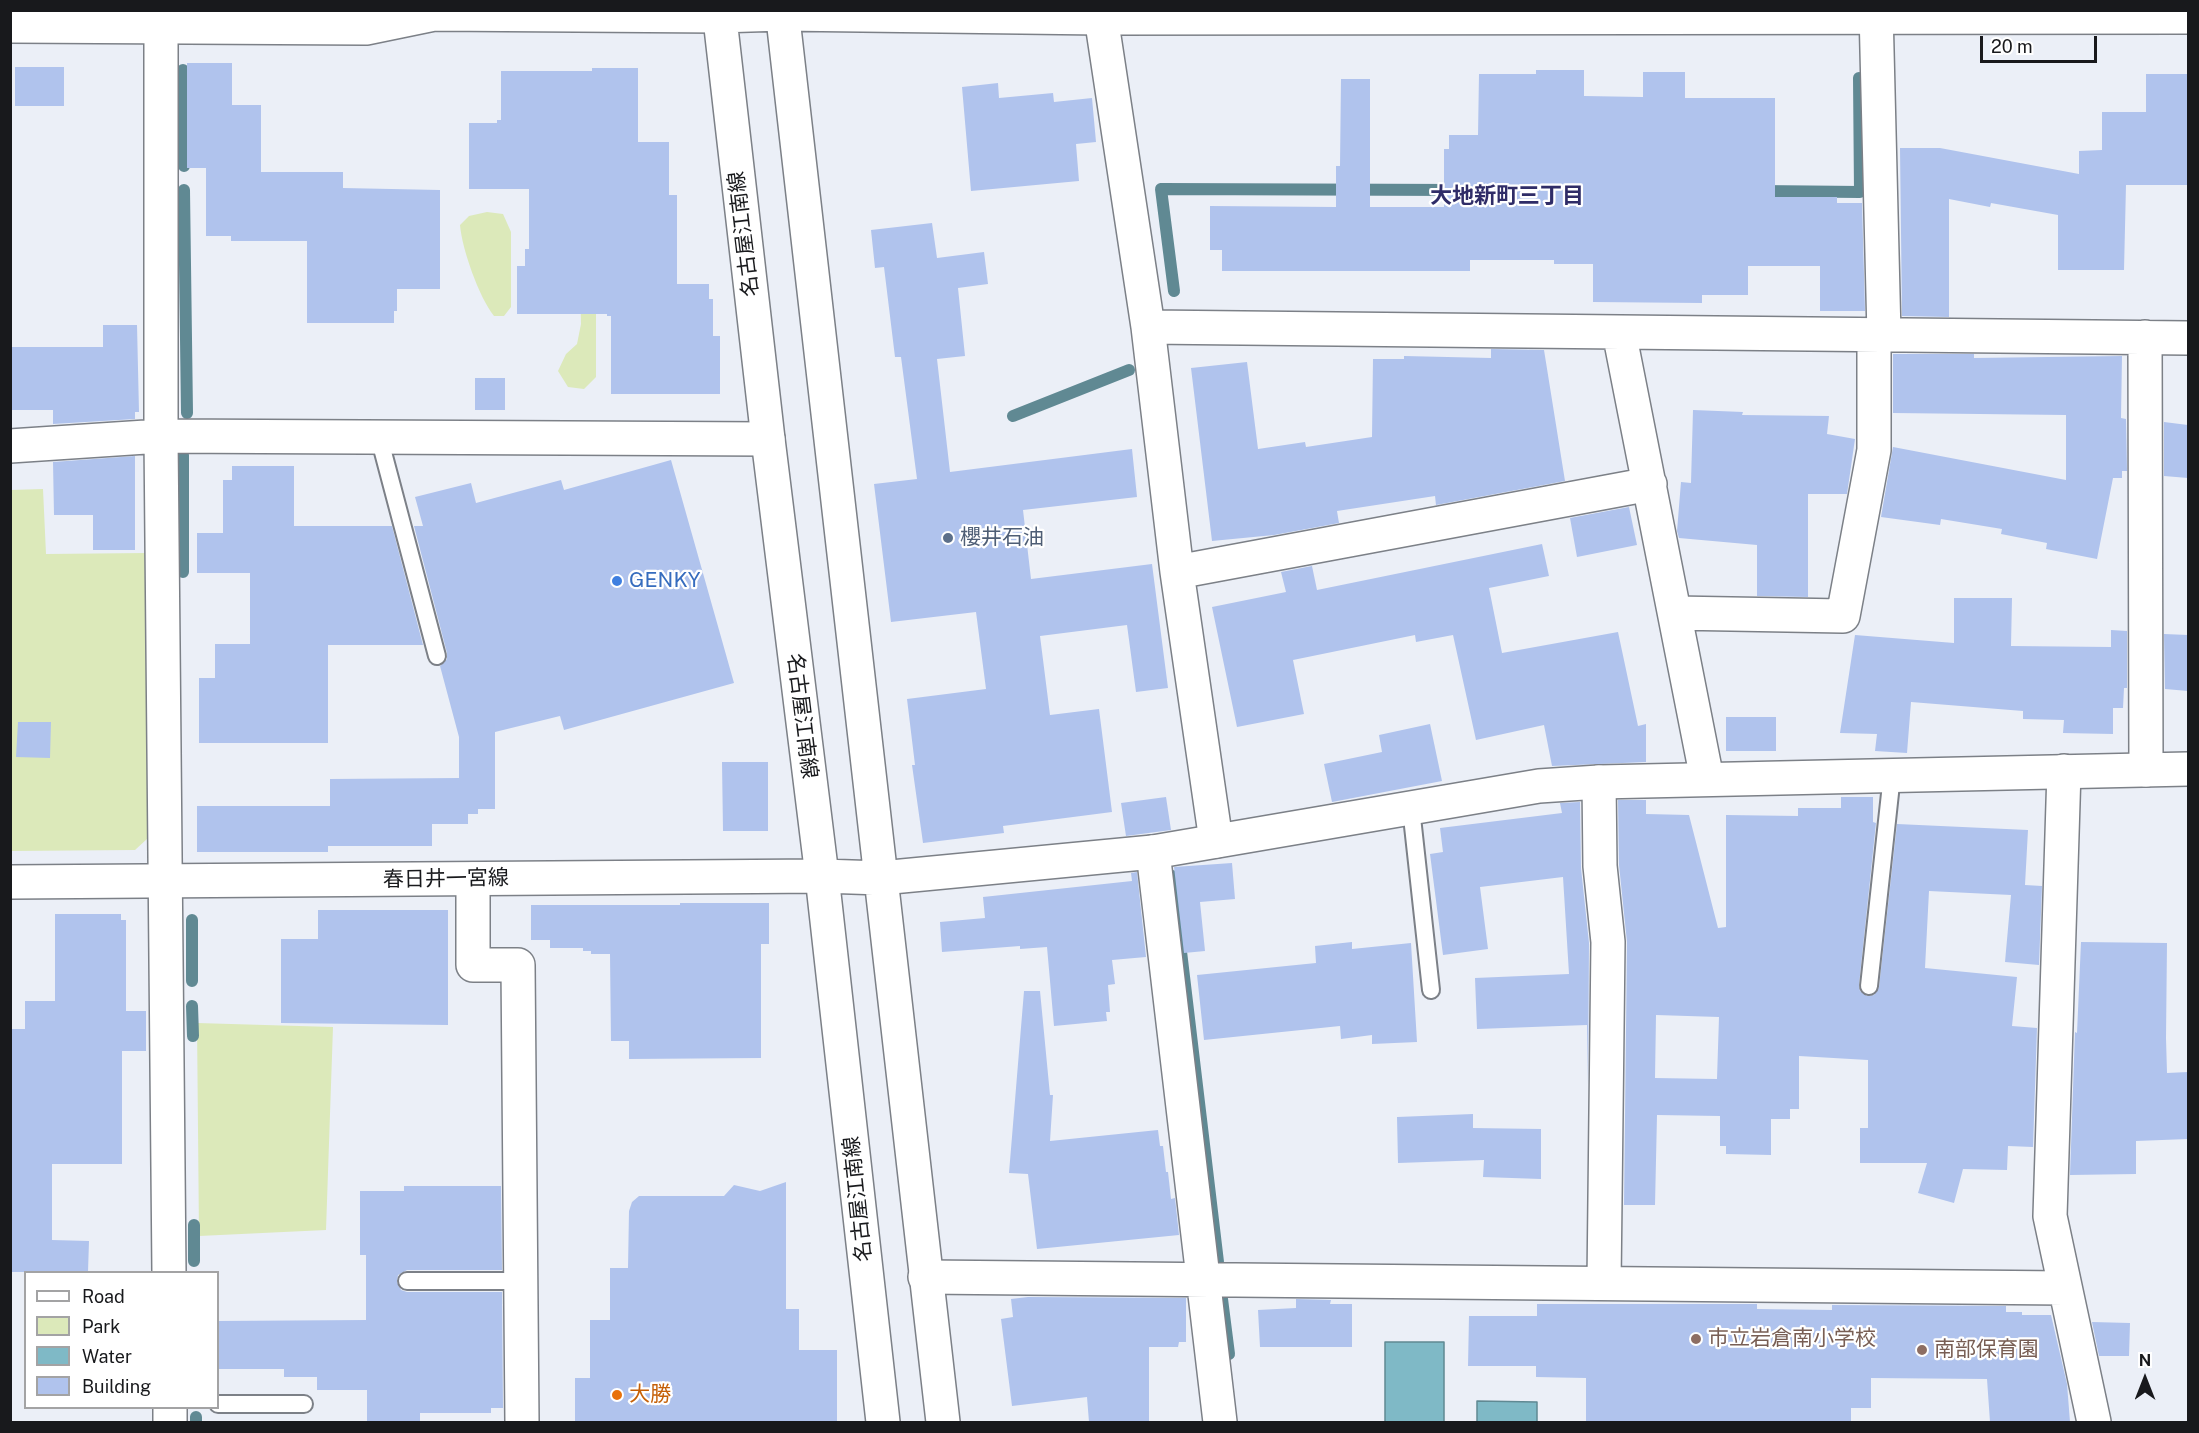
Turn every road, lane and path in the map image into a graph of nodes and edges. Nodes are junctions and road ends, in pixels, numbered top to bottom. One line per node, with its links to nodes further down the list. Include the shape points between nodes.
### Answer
1 (429, 12): 3 (street); 7 (street, via 366,28)
2 (782, 12): 3 (street); 4 (street); 32 (street)
3 (719, 13): 16 (street, 名古屋江南線)
4 (1100, 14): 5 (street); 9 (street)
5 (1876, 14): 6 (street); 11 (street)
6 (2188, 17)
7 (161, 19): 8 (street); 14 (street)
8 (10, 26)
9 (1148, 327): 10 (street); 19 (street)
10 (1619, 332): 11 (street); 18 (street)
11 (1879, 335): 12 (street); 20 (street, via 1874,450 1843,616)
12 (2145, 337): 13 (street); 23 (street)
13 (2188, 338)
14 (161, 436): 15 (street); 17 (street); 35 (street)
15 (379, 437): 16 (street); 21 (lane)
16 (768, 439): 31 (street, 名古屋江南線)
17 (10, 446)
18 (1650, 484): 19 (street); 20 (street)
19 (1177, 572): 29 (street)
20 (1675, 613): 26 (street)
21 (437, 656)
22 (2188, 769): 23 (street, 春日井一宮線)
23 (2146, 770): 24 (street, 春日井一宮線)
24 (2064, 771): 25 (street, 春日井一宮線); 44 (street, via 2050,1216)
25 (1892, 775): 26 (street, 春日井一宮線); 36 (lane)
26 (1707, 779): 27 (street, 春日井一宮線)
27 (1599, 782): 28 (street, 春日井一宮線, via 1539,786); 43 (street, via 1600,866 1608,942)
28 (1411, 808): 29 (street, 春日井一宮線); 37 (lane)
29 (1216, 841): 30 (street, 春日井一宮線)
30 (1153, 852): 32 (street, 春日井一宮線); 40 (street)
31 (822, 876): 32 (street, 春日井一宮線); 33 (street, 春日井一宮線); 48 (street, 名古屋江南線)
32 (881, 878): 39 (street)
33 (473, 879): 35 (street, 春日井一宮線); 42 (street, via 473,965 518,965)
34 (10, 882): 35 (street, 春日井一宮線)
35 (165, 882): 38 (street)
36 (1869, 986)
37 (1431, 990)
38 (169, 1271)
39 (926, 1277): 40 (street); 49 (street)
40 (1203, 1279): 43 (street); 50 (street)
41 (407, 1281): 42 (lane)
42 (521, 1281): 47 (street)
43 (1604, 1283): 44 (street)
44 (2064, 1288): 51 (street)
45 (219, 1404): 46 (lane)
46 (304, 1404)
47 (522, 1422)
48 (883, 1422)
49 (943, 1422)
50 (1220, 1422)
51 (2094, 1422)

